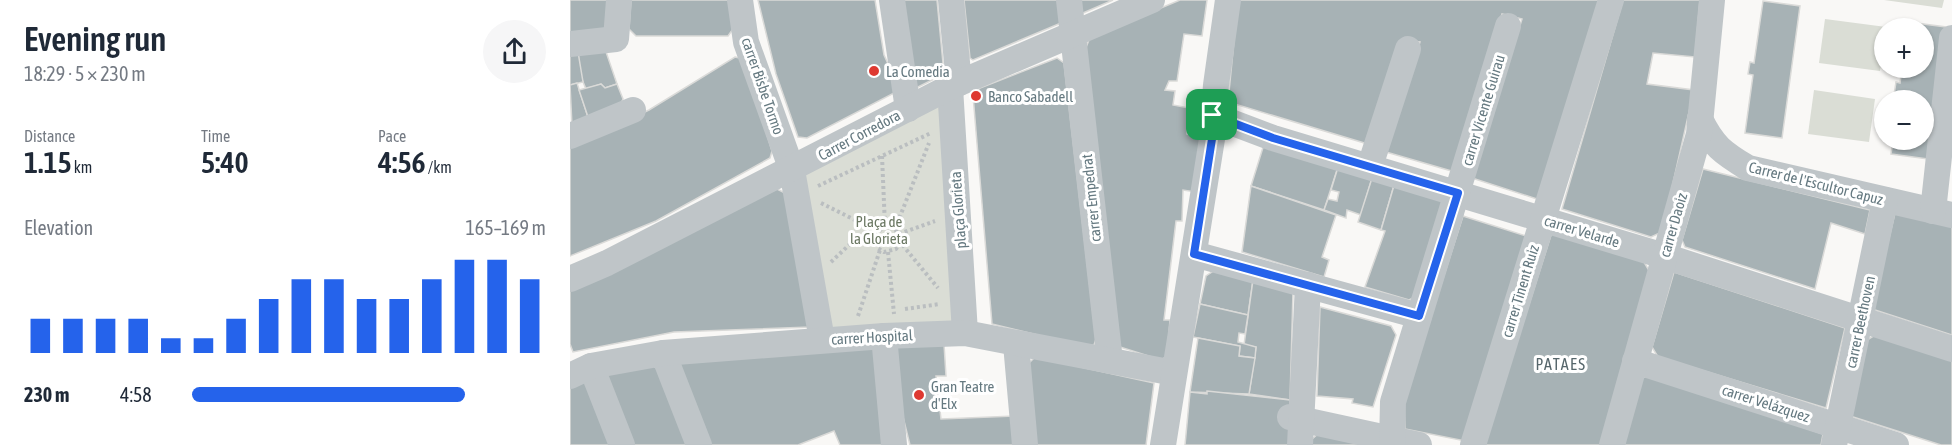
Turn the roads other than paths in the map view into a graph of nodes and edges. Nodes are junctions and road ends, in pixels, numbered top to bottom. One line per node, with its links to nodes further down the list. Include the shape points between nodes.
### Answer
1 (619, 0): 13 (street, via 616,39)
2 (740, 0): 22 (street, carrer Bisbe Tormo, via 746,42)
3 (892, 0): 16 (street)
4 (951, 0): 15 (street, plaça Glorieta)
5 (1069, 0): 11 (street, carrer Empedrat)
6 (1152, 0): 11 (street, Carrer Corredora)
7 (1228, 0): 18 (street)
8 (1611, 0): 26 (street, carrer Tinent Ruiz)
9 (1712, 0): 19 (street, carrer Daoiz)
10 (1508, 27): 23 (street, carrer Vicente Guirau)
11 (1073, 34): 15 (street, Carrer Corredora); 39 (street, carrer Empedrat)
12 (1952, 38): 25 (street)
13 (570, 44)
14 (1408, 49): 21 (street)
15 (955, 85): 16 (street, Carrer Corredora); 33 (street, plaça Glorieta)
16 (908, 109): 22 (street, Carrer Corredora)
17 (633, 110): 20 (street)
18 (1212, 115): 21 (street, carrer Velarde, via 1273,138); 27 (street, via 1212,139)
19 (1700, 119): 24 (street, Carrer de l'Escultor Capuz, via 1722,153 1748,168); 28 (street, carrer Daoiz)
20 (570, 136)
21 (1370, 165): 23 (street, carrer Velarde)
22 (797, 167): 29 (street, Carrer Corredora); 35 (street)
23 (1458, 193): 26 (street, carrer Velarde); 31 (street, carrer Vicente Guirau)
24 (1885, 200): 25 (street, Carrer de l'Escultor Capuz); 32 (street, carrer Beethoven)
25 (1942, 213)
26 (1542, 219): 28 (street, carrer Velarde); 53 (street, carrer Tinent Ruiz)
27 (1194, 254): 30 (street); 42 (street)
28 (1664, 256): 32 (street, carrer Velarde); 40 (street, carrer Daoiz)
29 (570, 279)
30 (1308, 285): 31 (street); 43 (street)
31 (1419, 316): 45 (street, carrer Vicente Guirau, via 1393,402)
32 (1860, 320): 37 (street, carrer Velarde); 44 (street, carrer Beethoven)
33 (965, 326): 34 (street, carrer Hospital); 36 (street, carrer Hospital)
34 (890, 336): 35 (street, carrer Hospital); 48 (street)
35 (822, 340): 38 (street, carrer Hospital)
36 (1016, 344): 39 (street, carrer Hospital); 49 (street)
37 (1952, 349)
38 (663, 353): 41 (street, carrer Hospital); 47 (street)
39 (1110, 361): 42 (street, carrer Hospital)
40 (1635, 361): 44 (street, carrer Velázquez); 54 (street, carrer Daoiz)
41 (581, 371): 46 (street)
42 (1173, 373): 50 (street)
43 (1295, 418): 45 (street); 51 (street)
44 (1836, 436): 55 (street, carrer Velázquez)
45 (1392, 442): 52 (street)
46 (622, 445)
47 (699, 445)
48 (894, 445)
49 (1025, 445)
50 (1163, 445)
51 (1300, 445)
52 (1419, 445)
53 (1473, 445)
54 (1612, 445)
55 (1896, 445)

